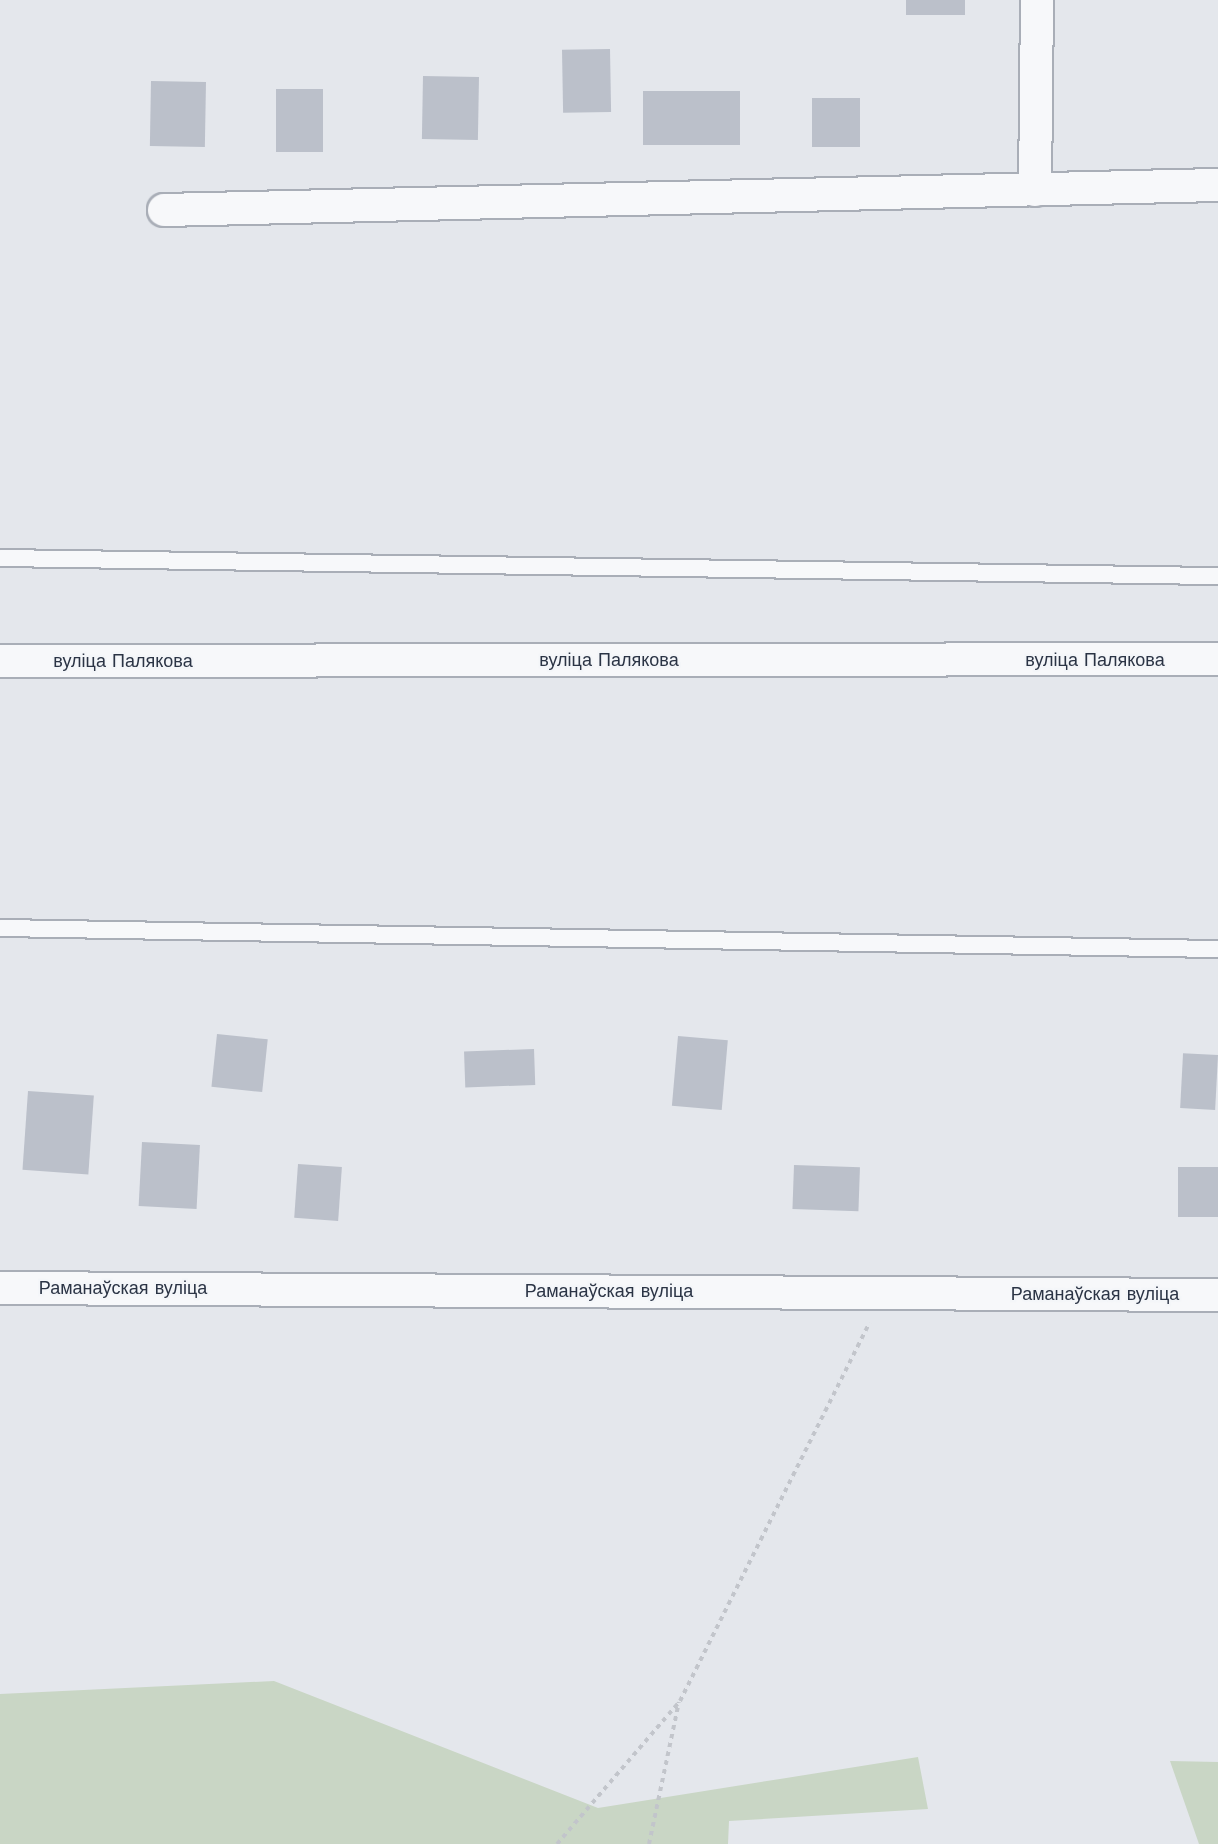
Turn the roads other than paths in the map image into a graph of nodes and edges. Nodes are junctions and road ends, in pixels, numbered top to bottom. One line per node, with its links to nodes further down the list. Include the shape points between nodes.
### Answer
1 (1037, 0): 3 (street)
2 (1218, 185): 3 (street)
3 (1035, 190): 4 (street)
4 (164, 210)
5 (0, 558): 6 (lane)
6 (1218, 576)
7 (1218, 659): 8 (street, вуліца Палякова)
8 (0, 661)
9 (0, 928): 10 (lane)
10 (1218, 949)
11 (0, 1288): 12 (street, Раманаўская вуліца)
12 (1218, 1294)

